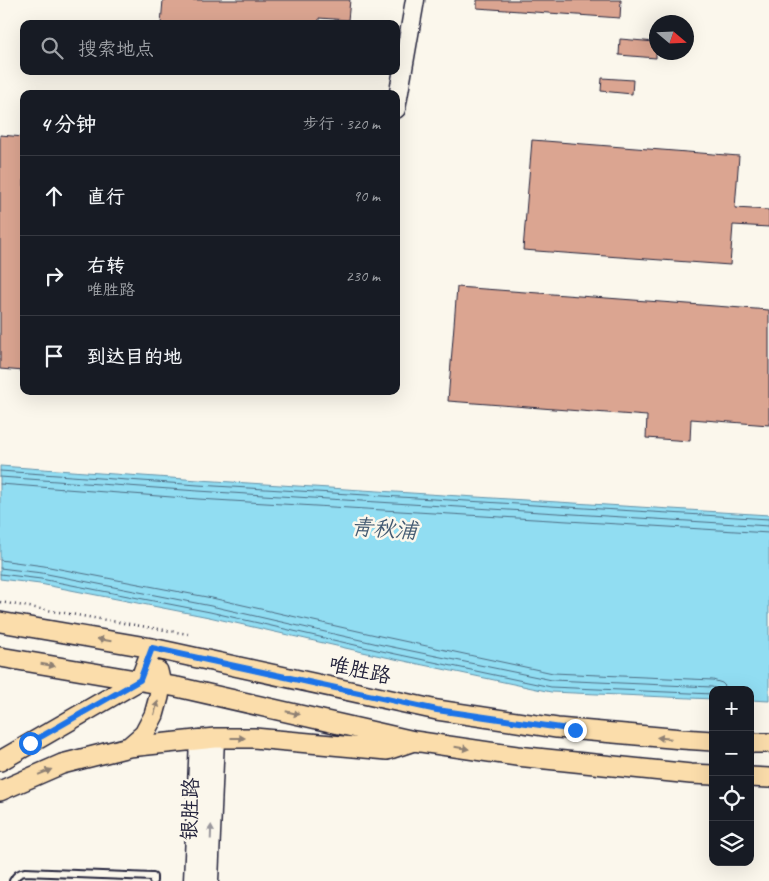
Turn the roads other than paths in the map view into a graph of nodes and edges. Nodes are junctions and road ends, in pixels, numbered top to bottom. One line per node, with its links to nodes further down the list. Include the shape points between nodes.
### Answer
1 (415, 0): 2 (street)
2 (399, 90)
3 (0, 622): 4 (main road, 唯胜路, one-way to 3)
4 (152, 648): 6 (main road); 7 (main road); 10 (main road, 唯胜路, one-way to 4, via 557,728 437,710)
5 (0, 656): 6 (main road, one-way to 6)
6 (140, 680): 7 (main road); 14 (main road)
7 (160, 684): 9 (main road, one-way to 9); 13 (main road, one-way to 7, via 144,734 154,715)
8 (207, 739): 9 (main road, one-way to 9, via 254,738 387,750); 13 (main road); 21 (street, 银胜路); 22 (street, 银胜路, one-way to 8)
9 (414, 741): 15 (main road, one-way to 15, via 517,756)
10 (709, 741)
11 (754, 742): 12 (main road)
12 (769, 744)
13 (129, 747): 18 (main road, one-way to 13, via 62,764)
14 (0, 761)
15 (709, 775)
16 (754, 777): 17 (main road)
17 (769, 778)
18 (0, 791)
19 (13, 881): 20 (lane, via 20,873 26,872 153,876)
20 (153, 881)
21 (193, 881)
22 (209, 881)

